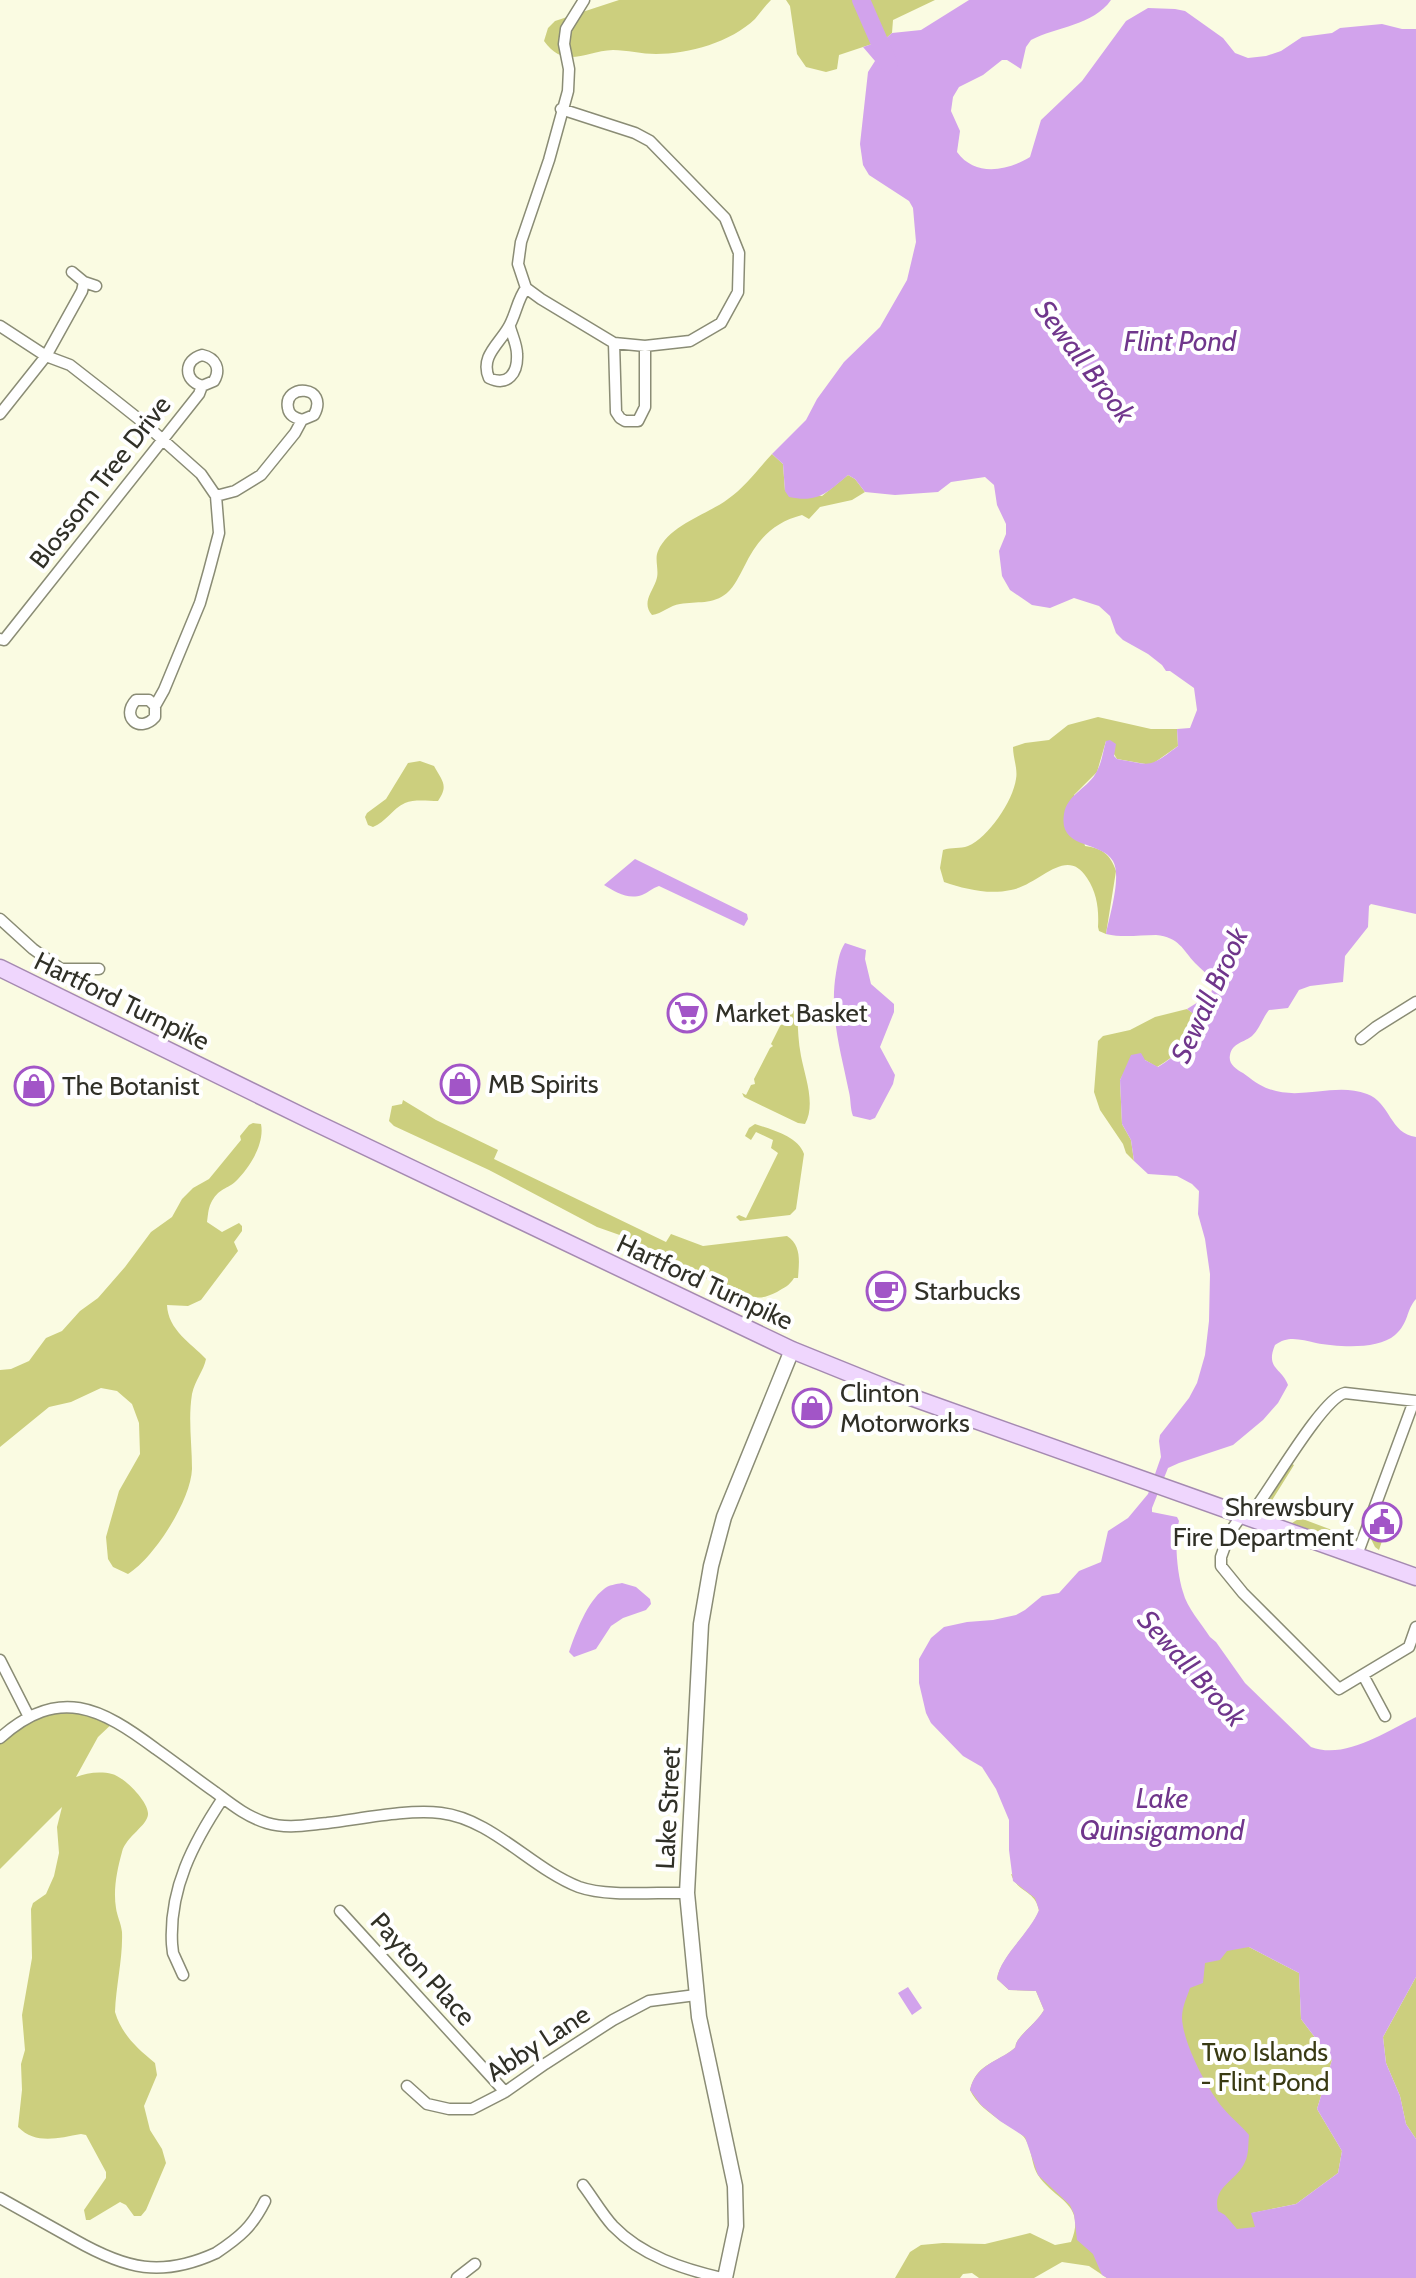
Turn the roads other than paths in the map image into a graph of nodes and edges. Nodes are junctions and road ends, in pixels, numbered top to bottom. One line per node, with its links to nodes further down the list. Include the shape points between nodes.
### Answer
1 (584, 0): 2 (street, via 566,29 568,91)
2 (561, 109): 6 (street, via 521,243 518,264); 10 (street, via 650,141 725,218 739,253 738,292 721,323 690,341)
3 (72, 272): 4 (street)
4 (84, 282): 5 (street); 11 (street)
5 (96, 286)
6 (526, 288): 8 (street); 9 (street)
7 (0, 326): 11 (street)
8 (510, 327): 8 (street, via 486,363 489,378 496,382 504,382 515,370)
9 (614, 343): 10 (street); 10 (street, via 615,406 625,421 638,421 645,407)
10 (645, 346)
11 (46, 356): 13 (street); 15 (street, via 70,365)
12 (202, 386): 15 (street, Blossom Tree Drive)
13 (0, 414)
14 (302, 420): 16 (street, via 261,475)
15 (162, 439): 16 (street, via 201,474); 17 (street, Blossom Tree Drive)
16 (216, 496): 18 (street, via 219,533 200,603)
17 (0, 639)
18 (155, 706)
19 (0, 919): 21 (street, via 61,969)
20 (0, 968): 24 (main road, Hartford Turnpike)
21 (99, 969)
22 (1416, 1002): 23 (street)
23 (1361, 1039)
24 (792, 1350): 26 (main road, Hartford Turnpike); 36 (main road, Lake Street, via 730,1501 708,1580 700,1632)
25 (1415, 1401): 26 (street, via 1337,1395); 27 (street)
26 (1246, 1516): 27 (main road, Hartford Turnpike); 31 (street, via 1230,1532 1221,1557 1227,1576 1339,1689)
27 (1357, 1555): 28 (main road, Hartford Turnpike)
28 (1416, 1577)
29 (1416, 1627): 31 (street, via 1409,1647)
30 (0, 1660): 33 (street)
31 (1363, 1675): 32 (street)
32 (1385, 1716)
33 (29, 1717): 34 (street); 35 (street, via 63,1708 104,1714)
34 (0, 1738)
35 (223, 1798): 36 (street, via 255,1819 288,1826 450,1814 579,1887); 38 (street, via 194,1843 178,1886 171,1935)
36 (687, 1893): 39 (main road, Lake Street)
37 (340, 1911): 41 (street, Payton Place)
38 (183, 1975)
39 (696, 1995): 41 (street, Abby Lane, via 649,2001); 47 (main road, Lake Street, via 735,2186 736,2226)
40 (407, 2086): 41 (street, Abby Lane, via 427,2104 449,2109 472,2109)
41 (505, 2092)
42 (583, 2185): 47 (street, via 629,2240 687,2270)
43 (0, 2198): 44 (street, via 116,2263 159,2273 191,2267 235,2240)
44 (265, 2201)
45 (475, 2264): 46 (street)
46 (457, 2278)
47 (723, 2278)

